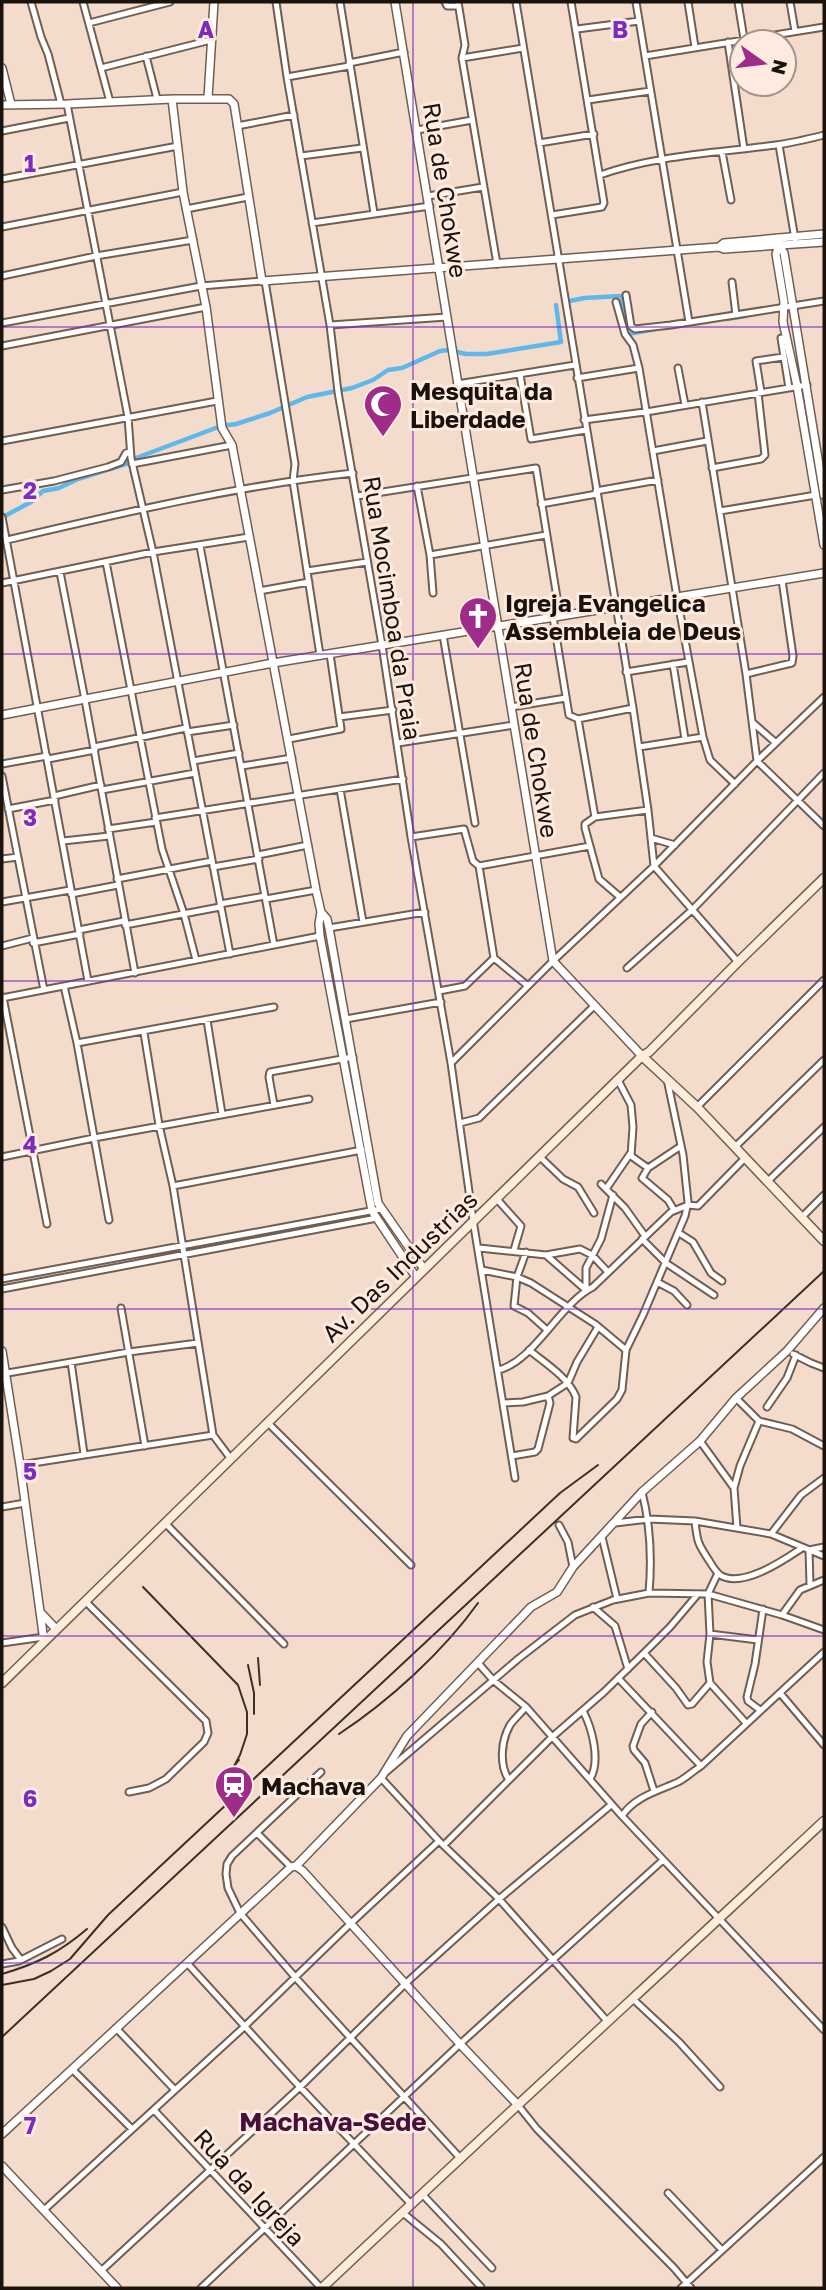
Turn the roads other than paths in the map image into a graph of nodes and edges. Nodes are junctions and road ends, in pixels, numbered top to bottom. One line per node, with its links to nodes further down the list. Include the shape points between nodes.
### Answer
1 (31, 2): 43 (street)
2 (83, 2): 17 (street)
3 (170, 2): 17 (street)
4 (214, 2): 23 (street)
5 (276, 2): 34 (street, Rua Mocimboa da Praia)
6 (340, 2): 31 (street)
7 (395, 2): 27 (street, Rua de Chokwe)
8 (445, 2): 15 (street, via 447,6)
9 (516, 2): 26 (street)
10 (571, 2): 20 (street)
11 (635, 2): 16 (street)
12 (688, 2): 25 (street)
13 (738, 2): 18 (street)
14 (790, 2): 19 (street)
15 (458, 4): 30 (street, via 465,45)
16 (639, 21): 20 (street); 29 (street)
17 (89, 23): 33 (street)
18 (742, 28)
19 (794, 28)
20 (577, 29): 40 (street)
21 (824, 29): 22 (street)
22 (798, 32)
23 (211, 40): 28 (street); 36 (street)
24 (728, 43): 25 (street)
25 (695, 47): 29 (street)
26 (523, 48): 30 (street); 53 (street)
27 (404, 52): 31 (street); 49 (street, Rua de Chokwe)
28 (146, 56): 33 (street); 38 (street)
29 (645, 57): 35 (street)
30 (462, 58): 47 (street)
31 (349, 64): 34 (street); 56 (street)
32 (2, 68): 42 (street)
33 (101, 68): 41 (street)
34 (287, 77): 45 (street, Rua Mocimboa da Praia)
35 (650, 91): 40 (street); 60 (street)
36 (208, 98): 39 (street); 48 (street, via 229,99 234,104)
37 (736, 98): 57 (street)
38 (157, 99): 39 (street); 41 (street)
39 (172, 99): 55 (street)
40 (588, 100): 51 (street)
41 (110, 102): 43 (street)
42 (11, 104): 43 (street); 44 (street)
43 (64, 104): 46 (street)
44 (2, 105)
45 (294, 116): 48 (street); 59 (street, Rua Mocimboa da Praia)
46 (69, 118): 50 (street); 61 (street)
47 (472, 120): 49 (street); 64 (street)
48 (236, 126): 67 (street)
49 (417, 130): 66 (street, Rua de Chokwe)
50 (2, 131)
51 (593, 134): 53 (street); 62 (street)
52 (824, 135): 54 (street)
53 (539, 143): 73 (street)
54 (779, 145): 57 (street); 79 (street)
55 (177, 146): 61 (street); 65 (street)
56 (362, 148): 59 (street); 72 (street)
57 (744, 149): 58 (street)
58 (722, 152): 60 (street); 68 (street)
59 (301, 156): 74 (street, Rua Mocimboa da Praia)
60 (661, 160): 62 (street); 82 (street)
61 (79, 164): 63 (street); 71 (street)
62 (600, 176): 73 (street, via 604,205)
63 (2, 179)
64 (483, 187): 66 (street); 85 (street)
65 (183, 192): 70 (street); 71 (street)
66 (428, 196): 69 (street, Rua de Chokwe)
67 (248, 197): 70 (street); 89 (street)
68 (730, 200)
69 (430, 206): 72 (street); 86 (street, Rua de Chokwe)
70 (187, 209): 78 (street)
71 (87, 210): 75 (street); 83 (street)
72 (374, 213): 74 (street)
73 (552, 215): 84 (street)
74 (313, 223): 88 (street, Rua Mocimboa da Praia)
75 (2, 227)
76 (824, 234): 77 (street)
77 (812, 239): 79 (street); 81 (street)
78 (193, 240): 83 (street); 91 (street)
79 (795, 240): 80 (street)
80 (778, 242): 82 (street); 96 (street, via 785,253); 98 (street)
81 (824, 242)
82 (677, 249): 84 (street); 101 (street)
83 (96, 256): 87 (street); 95 (street)
84 (558, 259): 85 (street); 108 (street)
85 (497, 265): 86 (street)
86 (439, 268): 88 (street); 100 (street, Rua de Chokwe)
87 (2, 276)
88 (321, 277): 89 (street); 104 (street, Rua Mocimboa da Praia)
89 (264, 281): 91 (street); 135 (street, via 295,464)
90 (732, 282): 99 (street)
91 (201, 286): 95 (street); 97 (street)
92 (626, 295): 101 (street, via 633,328)
93 (824, 301): 96 (street)
94 (616, 302): 109 (street)
95 (105, 303): 102 (street); 103 (street)
96 (794, 306): 98 (street); 114 (street)
97 (206, 307): 103 (street); 117 (street)
98 (784, 308): 99 (street); 115 (street)
99 (736, 315): 101 (street)
100 (447, 317): 104 (street); 113 (street, Rua de Chokwe)
101 (689, 322)
102 (2, 323)
103 (110, 325): 106 (street); 121 (street)
104 (330, 325): 132 (street, Rua Mocimboa da Praia)
105 (781, 338): 107 (street)
106 (2, 346)
107 (783, 357): 115 (street); 116 (street, via 756,361)
108 (575, 365): 111 (street); 112 (street)
109 (639, 368): 112 (street); 120 (street)
110 (678, 368): 119 (street)
111 (520, 375): 113 (street); 123 (street, via 531,439)
112 (578, 379): 122 (street)
113 (457, 384): 133 (street, Rua de Chokwe)
114 (807, 385): 115 (street); 129 (street)
115 (793, 387): 116 (street); 140 (street)
116 (759, 393): 118 (street); 131 (street, via 765,456)
117 (217, 401): 121 (street); 126 (street)
118 (702, 402): 119 (street); 124 (street)
119 (685, 405): 120 (street)
120 (645, 412): 122 (street); 127 (street)
121 (128, 417): 125 (street); 128 (street)
122 (584, 420): 123 (street)
123 (586, 430): 139 (street)
124 (707, 441): 127 (street); 131 (street)
125 (2, 442)
126 (232, 446): 130 (street); 137 (street)
127 (653, 451): 134 (street)
128 (130, 452): 130 (street); 138 (street, via 108,467)
129 (821, 458): 140 (street)
130 (132, 464): 143 (street)
131 (712, 468): 144 (street)
132 (353, 473): 135 (street); 141 (street, Rua Mocimboa da Praia)
133 (473, 476): 136 (street); 142 (street, via 536,468); 151 (street, Rua de Chokwe)
134 (658, 480): 139 (street); 166 (street)
135 (293, 481): 137 (street); 156 (street)
136 (417, 486): 141 (street); 153 (street)
137 (240, 489): 143 (street); 147 (street)
138 (2, 490)
139 (596, 493): 142 (street); 167 (street)
140 (820, 495): 144 (street); 149 (street)
141 (357, 496): 155 (street, Rua Mocimboa da Praia)
142 (541, 503): 146 (street)
143 (143, 508): 148 (street); 152 (street)
144 (720, 511): 163 (street)
145 (2, 517): 148 (street)
146 (546, 535): 151 (street); 168 (street)
147 (249, 537): 150 (street); 164 (street)
148 (7, 540): 160 (street)
149 (824, 545)
150 (200, 546): 152 (street); 178 (street)
151 (485, 546): 153 (street); 169 (street, Rua de Chokwe)
152 (153, 552): 154 (street); 180 (street)
153 (430, 555): 165 (street)
154 (106, 562): 157 (street); 181 (street)
155 (367, 562): 156 (street); 171 (street, Rua Mocimboa da Praia)
156 (307, 571): 161 (street)
157 (60, 572): 160 (street); 184 (street)
158 (824, 573): 159 (street)
159 (782, 580): 163 (street); 179 (street, via 792,663)
160 (13, 581): 162 (street); 188 (street)
161 (309, 582): 164 (street); 173 (street)
162 (2, 583)
163 (732, 588): 166 (street); 179 (street)
164 (258, 591): 175 (street)
165 (433, 593)
166 (677, 597): 167 (street); 174 (street)
167 (615, 607): 168 (street); 177 (street)
168 (557, 616): 169 (street); 183 (street)
169 (497, 627): 170 (street); 186 (street, Rua de Chokwe)
170 (443, 635): 171 (street); 198 (street)
171 (382, 645): 172 (street); 190 (street, Rua Mocimboa da Praia)
172 (330, 653): 173 (street); 192 (street)
173 (320, 655): 175 (street)
174 (688, 662): 176 (street); 185 (street)
175 (273, 663): 178 (street); 201 (street)
176 (673, 664): 177 (street); 187 (street)
177 (626, 672): 189 (street)
178 (224, 673): 180 (street); 196 (street)
179 (746, 674): 194 (street)
180 (177, 681): 181 (street); 197 (street)
181 (130, 690): 184 (street); 199 (street)
182 (824, 697): 204 (street)
183 (566, 698): 186 (street); 193 (street, via 569,715)
184 (86, 700): 188 (street); 206 (street)
185 (696, 704): 187 (street); 200 (street)
186 (511, 707): 195 (street, Rua de Chokwe)
187 (679, 707): 202 (street)
188 (38, 708): 191 (street); 208 (street)
189 (633, 708): 193 (street); 205 (street)
190 (393, 710): 192 (street); 203 (street, Rua Mocimboa da Praia)
191 (2, 715)
192 (340, 717): 201 (street, via 340,730)
193 (578, 719): 229 (street)
194 (752, 722): 204 (street); 211 (street)
195 (514, 724): 198 (street); 240 (street, Rua de Chokwe)
196 (234, 725): 197 (street); 207 (street)
197 (187, 730): 199 (street); 210 (street)
198 (460, 732): 203 (street); 231 (street)
199 (140, 737): 206 (street); 218 (street)
200 (703, 737): 202 (street); 219 (street, via 710,760)
201 (289, 739): 209 (street)
202 (685, 740): 205 (street)
203 (398, 743): 217 (street, Rua Mocimboa da Praia)
204 (776, 743): 211 (street)
205 (639, 747): 227 (street)
206 (94, 748): 208 (street); 220 (street)
207 (239, 753): 210 (street); 213 (street)
208 (47, 757): 212 (street); 223 (street)
209 (292, 758): 213 (street); 222 (street)
210 (192, 761): 215 (street)
211 (757, 761): 219 (street); 224 (street)
212 (2, 764)
213 (242, 766): 225 (street)
214 (824, 773): 224 (street)
215 (195, 774): 218 (street); 226 (street)
216 (2, 776): 228 (street)
217 (403, 779): 221 (street); 234 (street, Rua Mocimboa da Praia)
218 (148, 782): 220 (street); 230 (street)
219 (735, 785): 238 (street)
220 (101, 788): 223 (street); 233 (street)
221 (340, 789): 222 (street); 261 (street)
222 (298, 795): 225 (street); 237 (street)
223 (55, 798): 228 (street); 236 (street)
224 (799, 800): 232 (street); 257 (street)
225 (248, 803): 226 (street); 242 (street)
226 (202, 810): 230 (street); 244 (street)
227 (648, 810): 229 (street); 235 (street)
228 (6, 814): 241 (street)
229 (595, 817): 239 (street, via 585,824)
230 (155, 820): 233 (street); 247 (street)
231 (475, 822)
232 (824, 826)
233 (109, 832): 236 (street); 249 (street)
234 (411, 836): 245 (street, via 464,829 473,861); 259 (street, Rua Mocimboa da Praia)
235 (651, 838): 238 (street); 246 (street)
236 (63, 841): 251 (street)
237 (308, 845): 242 (street); 250 (street)
238 (675, 845): 246 (street)
239 (590, 846): 240 (street); 254 (street, via 601,881)
240 (535, 856): 245 (street); 272 (street, Rua de Chokwe)
241 (18, 857): 243 (street); 252 (street)
242 (258, 857): 244 (street); 253 (street)
243 (2, 859)
244 (212, 864): 247 (street); 256 (street)
245 (480, 866): 270 (street)
246 (654, 866): 254 (street); 257 (street)
247 (167, 868): 249 (street); 260 (street)
248 (824, 878): 273 (main road, Av. Das Industrias)
249 (118, 882): 251 (street); 262 (street)
250 (316, 890): 253 (street); 258 (street)
251 (71, 892): 252 (street); 264 (street)
252 (26, 897): 255 (street); 266 (street)
253 (266, 897): 256 (street); 267 (street)
254 (620, 897): 272 (street)
255 (2, 902)
256 (220, 906): 260 (street); 269 (street)
257 (693, 909): 273 (street); 274 (street)
258 (321, 912): 263 (street); 265 (street)
259 (425, 912): 261 (street); 282 (street, Rua Mocimboa da Praia)
260 (184, 914): 262 (street); 271 (street)
261 (363, 922): 263 (street)
262 (125, 923): 264 (street); 275 (street)
263 (329, 928): 281 (street)
264 (79, 932): 266 (street); 277 (street)
265 (320, 936): 267 (street); 283 (street)
266 (33, 941): 268 (street); 280 (street)
267 (274, 945): 269 (street)
268 (2, 946)
269 (230, 954): 271 (street)
270 (494, 958): 279 (street); 282 (street, via 465,986)
271 (196, 960): 275 (street)
272 (553, 961): 279 (street); 286 (street)
273 (738, 961): 292 (main road, Av. Das Industrias)
274 (627, 968)
275 (135, 973): 277 (street)
276 (824, 980): 300 (street)
277 (88, 981): 278 (street)
278 (64, 986): 280 (street); 291 (street)
279 (528, 986): 295 (street)
280 (44, 990): 284 (street)
281 (341, 991): 283 (street); 288 (street)
282 (439, 991): 285 (street, Rua Mocimboa da Praia)
283 (332, 992): 293 (street)
284 (3, 998): 309 (street)
285 (441, 1002): 288 (street); 295 (street, Rua Mocimboa da Praia)
286 (594, 1006): 292 (street); 302 (street, via 479,1118)
287 (274, 1007): 289 (street)
288 (346, 1019): 293 (street)
289 (207, 1020): 290 (street); 301 (street)
290 (144, 1032): 291 (street); 303 (street)
291 (77, 1043): 305 (street)
292 (642, 1056): 296 (main road); 297 (main road, Av. Das Industrias)
293 (348, 1058): 299 (street, via 271,1072); 308 (street)
294 (824, 1060): 307 (street)
295 (451, 1063): 302 (street, Rua Mocimboa da Praia)
296 (667, 1079): 300 (main road); 306 (street)
297 (618, 1080): 310 (street, via 631,1105); 311 (main road, Av. Das Industrias)
298 (309, 1099): 299 (street)
299 (274, 1105): 301 (street)
300 (697, 1107): 307 (main road)
301 (222, 1114): 303 (street)
302 (460, 1124): 327 (street, Rua Mocimboa da Praia)
303 (159, 1125): 305 (street); 316 (street)
304 (824, 1127): 315 (street)
305 (94, 1138): 309 (street); 326 (street)
306 (681, 1146): 314 (street); 320 (street)
307 (735, 1147): 313 (main road)
308 (365, 1149): 316 (street); 322 (street); 324 (street)
309 (33, 1151): 312 (street); 328 (street)
310 (631, 1154): 314 (street); 317 (street, via 603,1186)
311 (539, 1156): 319 (main road, Av. Das Industrias); 323 (street, via 578,1188)
312 (2, 1157)
313 (745, 1158): 315 (main road); 320 (street, via 698,1206)
314 (648, 1168): 321 (street, via 642,1178)
315 (768, 1181): 325 (main road)
316 (173, 1186): 332 (street)
317 (613, 1195): 330 (street); 338 (street)
318 (824, 1195): 325 (street)
319 (496, 1198): 327 (main road, Av. Das Industrias); 334 (street, via 522,1226)
320 (688, 1205): 321 (street); 329 (street)
321 (674, 1210): 330 (street)
322 (383, 1212): 324 (street); 341 (street)
323 (594, 1213)
324 (374, 1215): 332 (street); 336 (street); 346 (street)
325 (802, 1217): 331 (main road)
326 (109, 1220)
327 (473, 1220): 333 (street, Rua Mocimboa da Praia); 341 (main road, Av. Das Industrias)
328 (47, 1224)
329 (679, 1233): 339 (street); 349 (street, via 692,1242 711,1273)
330 (644, 1238): 339 (street); 343 (street)
331 (824, 1241)
332 (182, 1246): 336 (street); 340 (street)
333 (479, 1248): 334 (street); 342 (street, Rua Mocimboa da Praia)
334 (514, 1250): 335 (street)
335 (526, 1252): 337 (street); 347 (street)
336 (184, 1255): 344 (street); 361 (street)
337 (546, 1255): 338 (street, via 575,1248); 353 (street)
338 (592, 1255): 343 (street); 353 (street, via 586,1268)
339 (666, 1263): 350 (street); 354 (street)
340 (70, 1266): 344 (street); 345 (street)
341 (424, 1269): 346 (main road, Av. Das Industrias)
342 (482, 1270): 347 (street); 370 (street, Rua Mocimboa da Praia)
343 (608, 1272): 353 (street)
344 (72, 1275): 351 (street)
345 (13, 1277): 348 (street); 351 (street)
346 (416, 1277): 378 (main road, Av. Das Industrias)
347 (517, 1277): 356 (street); 360 (street, via 514,1307)
348 (2, 1279)
349 (722, 1281)
350 (657, 1282): 355 (street); 363 (street)
351 (15, 1286): 352 (street)
352 (2, 1289)
353 (586, 1290): 356 (street)
354 (714, 1295)
355 (687, 1305)
356 (568, 1307): 359 (street); 360 (street)
357 (121, 1308): 366 (street)
358 (824, 1308): 364 (street)
359 (598, 1327): 363 (street); 372 (street)
360 (547, 1330): 362 (street)
361 (198, 1343): 366 (street); 379 (street)
362 (529, 1350): 370 (street, via 514,1364); 372 (street)
363 (626, 1350): 372 (street, via 617,1399 576,1438 572,1431 576,1396)
364 (787, 1350): 367 (street); 374 (street)
365 (2, 1351): 371 (street)
366 (129, 1352): 368 (street); 381 (street)
367 (796, 1355): 369 (street); 376 (street)
368 (71, 1362): 371 (street); 383 (street)
369 (824, 1368)
370 (498, 1370): 375 (street, Rua Mocimboa da Praia)
371 (4, 1373): 386 (street)
372 (568, 1383): 373 (street)
373 (548, 1396): 375 (street); 384 (street, via 541,1444 535,1452)
374 (736, 1398): 377 (street); 380 (street)
375 (503, 1403): 384 (street, Rua Mocimboa da Praia)
376 (767, 1407)
377 (759, 1421): 382 (street, via 792,1429); 389 (street)
378 (267, 1422): 385 (main road, Av. Das Industrias); 404 (street)
379 (213, 1435): 381 (street); 385 (street)
380 (700, 1441): 389 (street); 390 (street)
381 (145, 1446): 383 (street)
382 (824, 1446)
383 (84, 1454): 386 (street)
384 (512, 1456): 387 (street, Rua Mocimboa da Praia)
385 (231, 1459): 395 (main road, Av. Das Industrias)
386 (20, 1465): 391 (street)
387 (515, 1478)
388 (824, 1478): 399 (street, via 801,1495)
389 (734, 1488): 398 (street)
390 (642, 1492): 393 (street); 396 (street)
391 (25, 1503): 392 (street); 416 (street)
392 (2, 1507)
393 (649, 1519): 394 (street); 396 (street); 409 (street)
394 (695, 1521): 398 (street); 406 (street, via 699,1547)
395 (165, 1523): 413 (main road, Av. Das Industrias); 424 (street)
396 (615, 1523): 400 (street)
397 (559, 1525): 405 (street)
398 (737, 1528): 399 (street)
399 (771, 1534): 402 (street)
400 (602, 1537): 405 (street); 412 (street)
401 (824, 1547): 402 (street)
402 (805, 1548): 403 (street); 406 (street, via 751,1576 729,1579); 408 (street)
403 (824, 1556)
404 (411, 1565)
405 (573, 1567): 427 (street, via 557,1591 531,1607)
406 (718, 1573): 411 (street)
407 (824, 1580): 408 (street)
408 (810, 1585): 417 (street, via 800,1590)
409 (649, 1593): 410 (street); 412 (street)
410 (698, 1594): 411 (street); 426 (street)
411 (708, 1594): 415 (street); 420 (street)
412 (617, 1599): 414 (street)
413 (85, 1601): 418 (main road, Av. Das Industrias); 447 (street, via 209,1728 204,1742 166,1779)
414 (593, 1607): 428 (street, via 615,1626); 430 (street, via 575,1615)
415 (763, 1609): 417 (street); 422 (street)
416 (40, 1612): 418 (street); 421 (street)
417 (782, 1615): 419 (street)
418 (56, 1629): 421 (main road, Av. Das Industrias)
419 (824, 1630)
420 (710, 1634): 422 (street); 432 (street)
421 (44, 1639): 423 (street); 431 (main road, Av. Das Industrias)
422 (758, 1640): 435 (street, via 747,1696)
423 (2, 1643)
424 (284, 1644)
425 (824, 1652): 433 (street)
426 (644, 1653): 428 (street); 432 (street, via 688,1705)
427 (478, 1663): 430 (street); 443 (street, via 407,1736)
428 (628, 1669): 429 (street)
429 (618, 1678): 436 (street); 437 (street)
430 (493, 1680): 434 (street); 443 (street)
431 (2, 1682)
432 (710, 1683): 438 (street)
433 (780, 1693): 435 (street); 440 (street)
434 (526, 1707): 439 (street); 445 (street, via 510,1725 506,1738 502,1766)
435 (760, 1710): 438 (street)
436 (583, 1711): 439 (street); 444 (street, via 593,1740)
437 (652, 1712): 441 (street); 446 (street, via 641,1724 633,1746 645,1763)
438 (746, 1723): 441 (street)
439 (551, 1738): 444 (street); 445 (street)
440 (824, 1745)
441 (701, 1766): 446 (street, via 681,1781)
442 (321, 1772): 451 (street)
443 (383, 1776): 452 (street); 454 (street)
444 (590, 1779): 448 (street)
445 (509, 1780): 452 (street)
446 (654, 1791): 449 (street)
447 (129, 1792)
448 (611, 1805): 449 (street); 455 (street)
449 (622, 1816): 453 (street)
450 (824, 1821): 457 (main road)
451 (257, 1833): 454 (street); 456 (street, via 227,1864 228,1888)
452 (442, 1843): 455 (street); 458 (street)
453 (663, 1860): 457 (street); 462 (street)
454 (293, 1867): 456 (street); 458 (street, via 303,1871)
455 (499, 1899): 462 (street); 466 (street)
456 (240, 1913): 463 (street); 465 (street)
457 (720, 1918): 467 (main road); 471 (street)
458 (349, 1924): 465 (street); 466 (street)
459 (2, 1929): 461 (street)
460 (62, 1939): 461 (street)
461 (21, 1960): 464 (street)
462 (554, 1960): 468 (street); 473 (street)
463 (187, 1963): 469 (street); 470 (street)
464 (2, 1964)
465 (295, 1977): 469 (street); 472 (street)
466 (406, 1983): 472 (street); 473 (street)
467 (633, 1999): 468 (main road); 476 (street)
468 (608, 2022): 479 (main road)
469 (244, 2027): 475 (street); 477 (street)
470 (116, 2028): 474 (street); 477 (street)
471 (824, 2030)
472 (352, 2038): 475 (street); 478 (street)
473 (460, 2044): 478 (street); 479 (street)
474 (72, 2069): 481 (street); 482 (street)
475 (300, 2087): 483 (street); 487 (street)
476 (720, 2087)
477 (176, 2090): 480 (street)
478 (404, 2098): 483 (street); 485 (street)
479 (517, 2104): 485 (main road); 497 (street)
480 (155, 2110): 481 (street); 487 (street, Rua da Igreja)
481 (132, 2129): 491 (street)
482 (2, 2134)
483 (353, 2144): 490 (street); 493 (street)
484 (824, 2157): 494 (street)
485 (461, 2159): 489 (main road)
486 (2, 2166): 491 (street)
487 (210, 2171): 493 (street, Rua da Igreja); 496 (street)
488 (668, 2193): 494 (street)
489 (422, 2194): 490 (main road); 495 (street)
490 (412, 2204): 492 (main road)
491 (44, 2210): 496 (street)
492 (403, 2213): 498 (street, via 441,2244); 501 (main road)
493 (264, 2228): 500 (street); 501 (street, Rua da Igreja)
494 (722, 2250): 497 (street)
495 (492, 2268)
496 (101, 2271): 499 (street)
497 (688, 2286): 502 (street)
498 (481, 2287)
499 (117, 2288)
500 (201, 2288)
501 (322, 2288)
502 (681, 2288)

